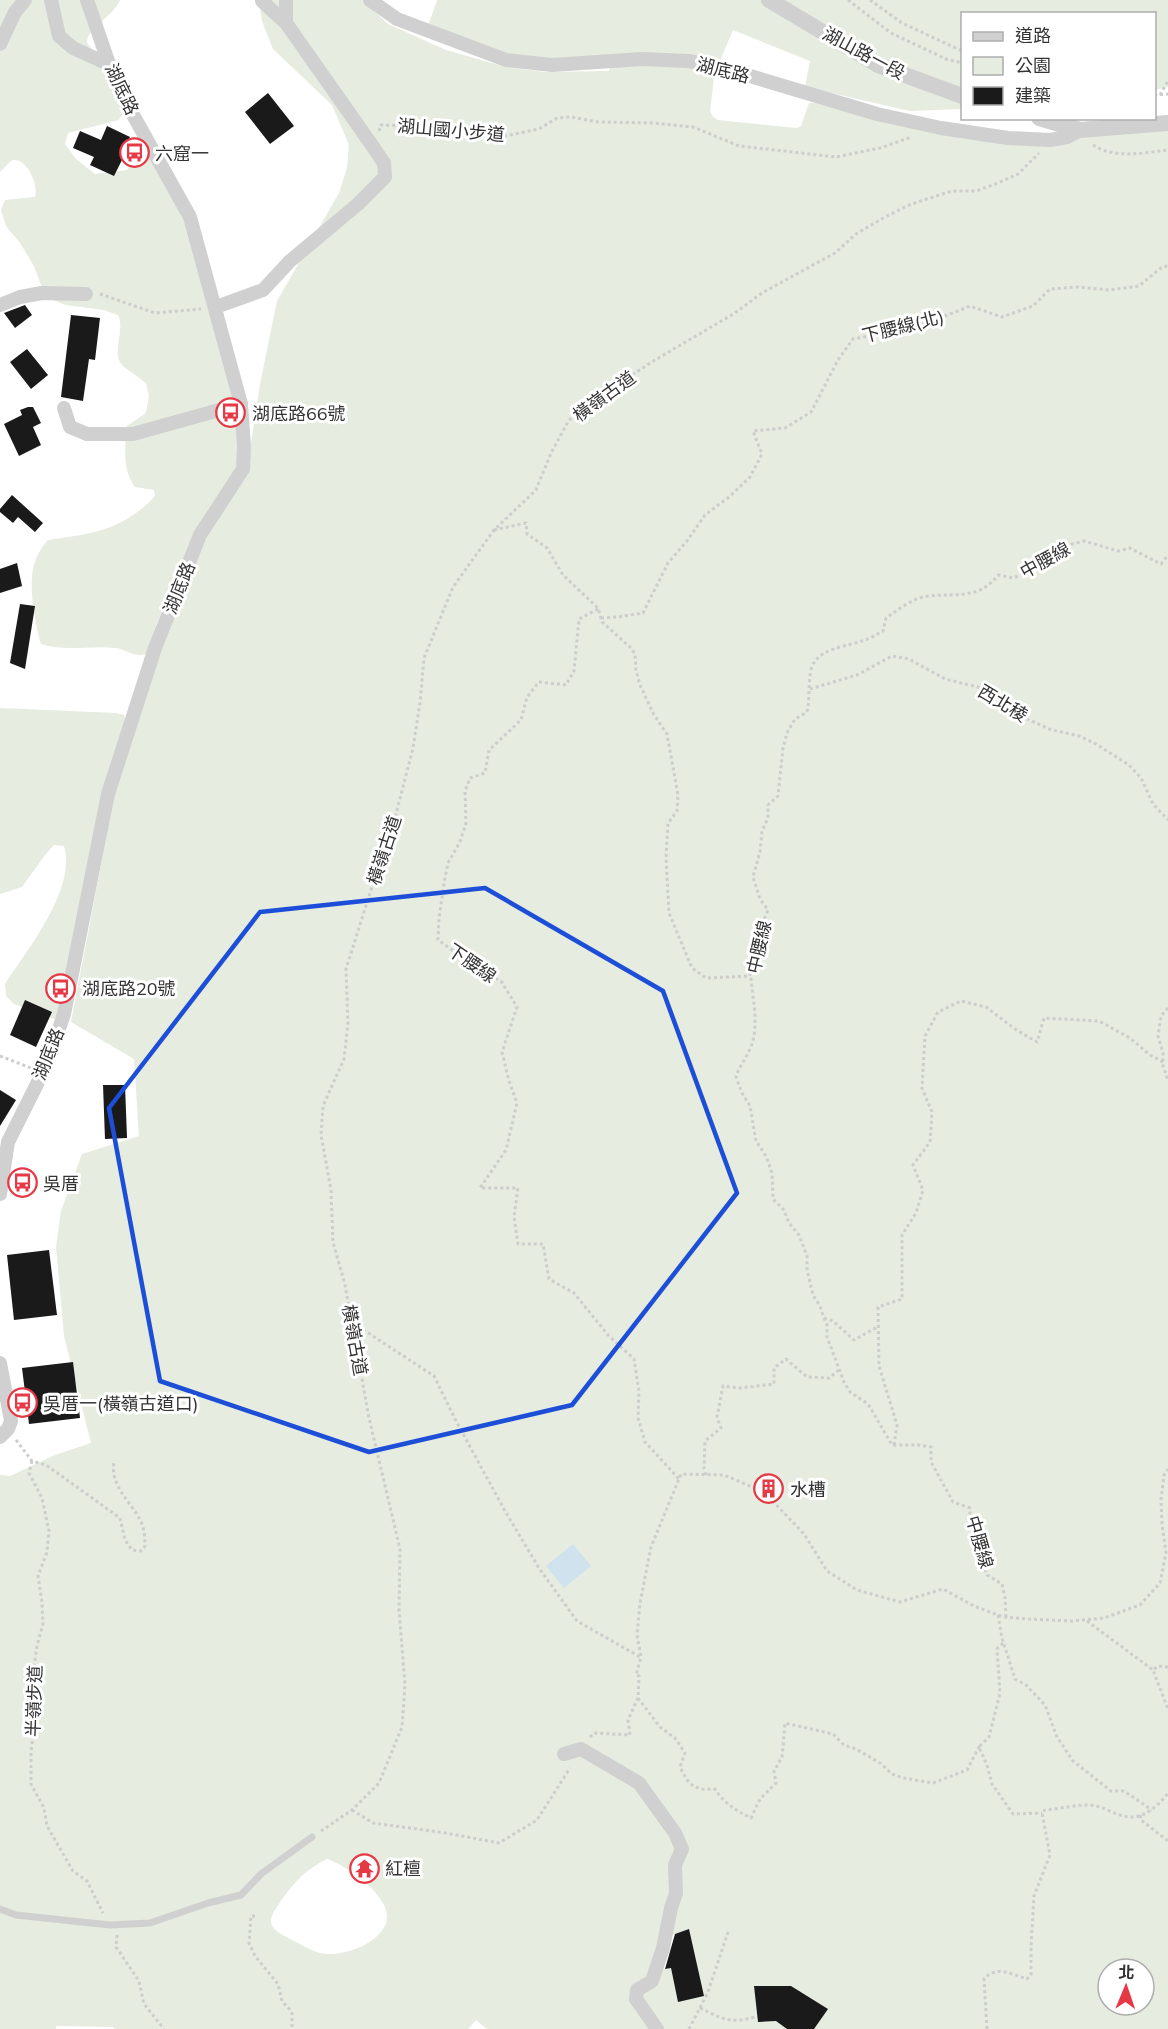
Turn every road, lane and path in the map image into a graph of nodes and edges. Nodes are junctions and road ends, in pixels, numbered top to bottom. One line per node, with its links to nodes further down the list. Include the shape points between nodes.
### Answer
1 (24, 0): 11 (street)
2 (51, 0): 14 (street, via 59,36 73,48)
3 (87, 0): 14 (street, 湖底路)
4 (286, 0): 10 (street)
5 (370, 0): 22 (street, 湖底路, via 397,19 506,60 552,65 642,59 688,61)
6 (769, 0): 17 (street, 湖山路一段, via 878,65)
7 (848, 0): 13 (path, via 891,33)
8 (870, 0): 12 (path, via 902,23)
9 (262, 1): 10 (street)
10 (286, 23): 30 (street, via 384,163 385,177 263,290)
11 (0, 44)
12 (961, 50)
13 (961, 63)
14 (110, 65): 30 (street, 湖底路, via 190,217)
15 (1168, 81): 19 (path)
16 (1168, 94): 19 (path)
17 (961, 95)
18 (1156, 95): 19 (path)
19 (1160, 95)
20 (1046, 120): 23 (street)
21 (1168, 123): 23 (street)
22 (941, 128): 24 (path, 湖山國小步道, via 880,148 836,157 740,146 693,127 571,117 505,136 486,129 449,132 387,124 379,128); 25 (street, 湖底路)
23 (1080, 130): 25 (street, 湖底路); 26 (path, via 1088,142 1102,151 1119,154)
24 (383, 138)
25 (1050, 140): 33 (path, 橫嶺古道, via 1018,174 975,191 952,191 909,205 856,234 835,253 762,293 601,395 569,420 536,490)
26 (1168, 150)
27 (1168, 266): 36 (path, 下腰線(北), via 1139,286 1050,289 1033,306 1002,317 970,306 942,318 853,339 811,412 785,428 753,431 762,454 750,477 705,515 668,563 643,613)
28 (86, 294): 29 (street, via 42,293); 30 (path, via 102,294 155,313)
29 (0, 305)
30 (216, 307): 31 (street, 湖底路)
31 (241, 404): 32 (street, via 133,434 87,434 70,427); 45 (street, 湖底路, via 243,469 200,535 154,648 108,794 64,1014 47,1064 8,1143)
32 (64, 408)
33 (494, 530): 35 (path, via 526,523 527,534 547,548 563,575); 47 (path, 橫嶺古道, via 453,587 424,658 414,737 401,792 346,969 348,1023 344,1059 323,1106 321,1135 331,1190 333,1242)
34 (1168, 555): 37 (path, 中腰線, via 1161,564 1130,548 1118,551 1084,541 1072,544 1059,557 1029,572 1013,578 998,575 991,585 976,593 927,596 886,618 883,631 866,640 836,647 819,658 811,668)
35 (598, 609): 36 (path); 57 (path, 下腰線, via 579,619 574,671 566,685 539,682 527,697 521,720 489,750 485,773 470,778 465,791 466,823 448,863 438,940 501,981 517,1007 502,1052 517,1102 506,1150 480,1188 518,1188 514,1217 518,1244 543,1244 549,1279 574,1293 608,1335 634,1359 638,1418 645,1443)
36 (601, 618): 39 (path, via 635,654 640,685 667,734 678,795 677,810 668,823 666,858 669,914 676,932 692,968 706,978)
37 (810, 689): 38 (path, 西北稜, via 857,675 892,656 909,659 945,679 982,688 1017,714 1049,729 1096,744 1141,778 1153,804); 39 (path, 中腰線, via 807,712 795,719 787,732 778,796 768,806 762,831 753,877 768,910 760,930 757,964)
38 (1168, 820)
39 (749, 976): 46 (path, 中腰線, via 754,1029 750,1050 736,1077 750,1106 756,1141 772,1173 773,1199 799,1235 807,1256 813,1295)
40 (1168, 1008): 42 (path, via 1161,1016 1158,1036)
41 (0, 1056): 43 (path)
42 (1163, 1061): 44 (path); 48 (path, via 1099,1022 1044,1018 1037,1041 986,1007 961,1001 938,1012 925,1036 922,1088 932,1112 930,1142 913,1165 922,1190 916,1213 902,1235 902,1299 878,1307)
43 (36, 1070)
44 (1168, 1080)
45 (0, 1194)
46 (824, 1318): 48 (path, via 854,1340); 50 (path, 中腰線, via 826,1337)
47 (353, 1323): 62 (path, via 434,1376 505,1511 577,1621); 71 (path, 橫嶺古道, via 369,1418 400,1549 399,1610 405,1684 402,1727 379,1783)
48 (879, 1326): 52 (path, via 879,1366 897,1425)
49 (0, 1363): 51 (street, via 11,1421)
50 (840, 1369): 52 (path, 中腰線, via 850,1392 868,1404); 56 (path, via 829,1378 807,1377 786,1359 774,1368 774,1384 723,1386 717,1417 722,1428 705,1442)
51 (4, 1433): 53 (path)
52 (894, 1445): 59 (path, 中腰線, via 931,1448 931,1462 953,1502 970,1508 987,1575 1002,1584)
53 (32, 1461): 54 (path, via 46,1465 120,1518 125,1540 132,1550 141,1551 145,1546 141,1519 116,1483); 79 (path, 半嶺步道, via 29,1473 42,1498 49,1531 47,1552 38,1576 43,1624 33,1673 37,1705 31,1784 44,1808 47,1827 73,1871 87,1881)
54 (114, 1462)
55 (1168, 1469): 60 (path, via 1162,1491 1166,1553 1160,1583 1140,1605)
56 (706, 1475): 57 (path, via 681,1474); 58 (path, via 724,1475 764,1492 804,1534 826,1571 858,1590 900,1602 943,1589)
57 (679, 1479): 62 (path, via 651,1547 637,1635)
58 (998, 1614): 59 (path); 61 (path)
59 (1006, 1617): 60 (path)
60 (1086, 1620): 64 (path)
61 (1003, 1642): 68 (path, via 997,1649 1000,1693 989,1737); 72 (path, via 1015,1679 1045,1705 1058,1737 1074,1761 1111,1791 1125,1791)
62 (641, 1657): 65 (path, via 636,1675)
63 (1168, 1667): 64 (path, via 1158,1666)
64 (1153, 1671): 66 (path)
65 (638, 1698): 67 (path, via 628,1720 630,1735 594,1733); 68 (path, via 685,1753 680,1767 687,1782 700,1790 715,1789 733,1809 751,1818 760,1799 776,1783 774,1771 782,1757 785,1722 833,1734 892,1774 933,1783 967,1770)
66 (1168, 1709)
67 (580, 1749): 69 (street); 71 (path, via 537,1820 499,1843 373,1823); 85 (street, via 639,1783 682,1849 675,1865 676,1893 663,1948 651,1981 638,1990 636,1999)
68 (980, 1749): 73 (path, via 992,1784 1013,1814)
69 (564, 1754)
70 (1168, 1793): 72 (path)
71 (352, 1810): 75 (path, 橫嶺古道)
72 (1152, 1810): 74 (path)
73 (1042, 1813): 74 (path, via 1087,1805 1128,1817); 87 (path, via 1050,1856 1034,1896 1031,1975 1027,1979 1004,1971 987,1975)
74 (1140, 1815): 76 (path)
75 (312, 1837): 79 (lane, via 241,1895 150,1923)
76 (1168, 1841)
77 (0, 1909): 79 (lane, via 16,1915)
78 (255, 1916): 84 (path, via 249,1943 292,2012)
79 (114, 1925): 83 (path, 半嶺步道, via 116,1947 139,1981 144,2004)
80 (728, 1932): 81 (path)
81 (700, 2008): 82 (path, via 728,2021); 86 (path)
82 (755, 2017)
83 (164, 2029)
84 (292, 2029)
85 (657, 2029)
86 (689, 2029)
87 (987, 2029)

